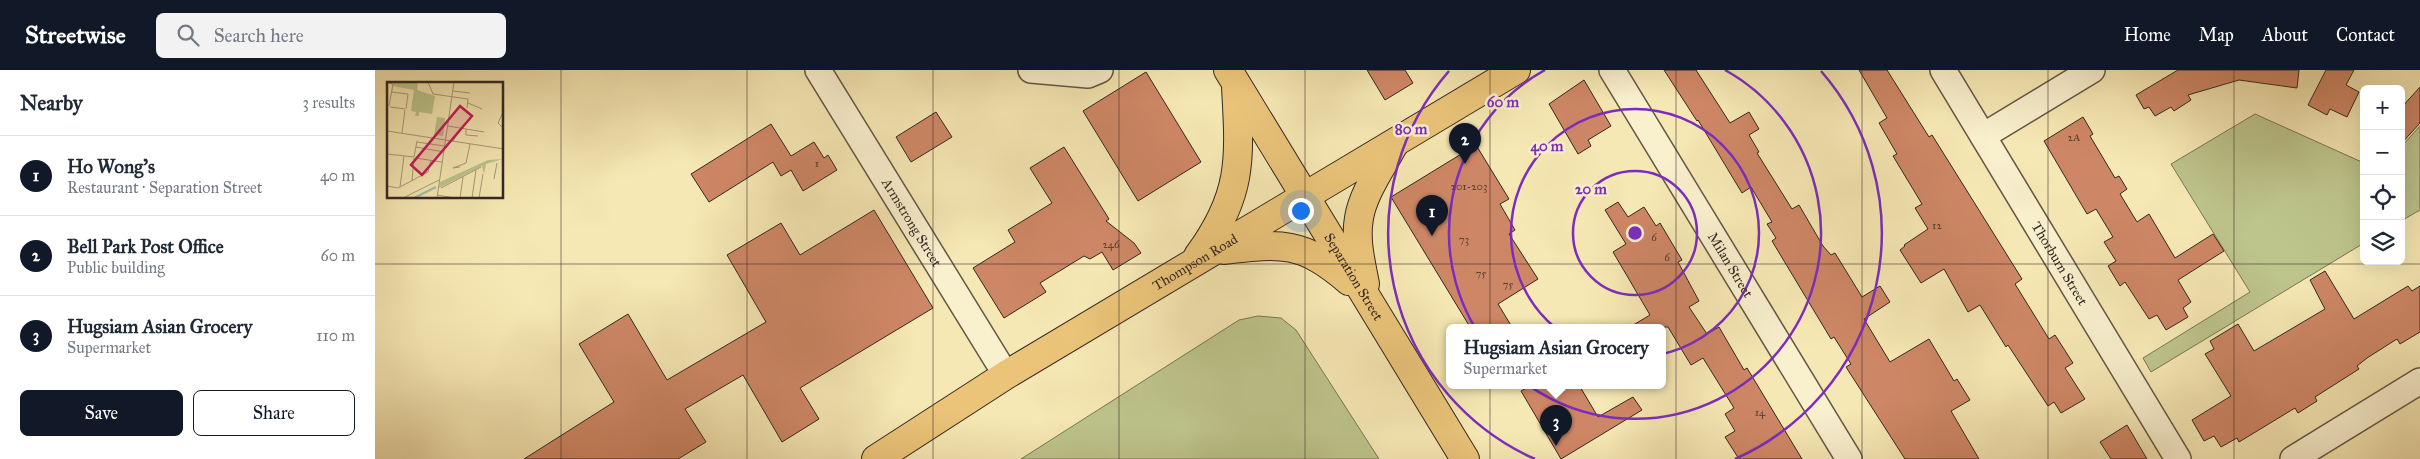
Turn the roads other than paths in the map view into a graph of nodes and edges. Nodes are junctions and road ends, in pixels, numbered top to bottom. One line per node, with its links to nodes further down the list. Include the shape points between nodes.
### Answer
1 (1031, 70): 2 (street, via 1088,75)
2 (1100, 70)
3 (1516, 70): 10 (main road, Thompson Road)
4 (1612, 70): 19 (street, Milan Street)
5 (1943, 70): 9 (street, Thorburn Street)
6 (2092, 70): 9 (street)
7 (825, 72): 14 (street, Armstrong Street)
8 (1232, 77): 11 (main road, Separation Street); 12 (main road, via 1239,147 1235,185)
9 (1983, 136): 16 (street, Thorburn Street)
10 (1394, 144): 11 (main road, Thompson Road); 13 (main road, via 1365,199 1359,218 1360,258)
11 (1305, 197): 12 (main road, Thompson Road); 13 (main road, Separation Street)
12 (1203, 258): 13 (main road, via 1256,246 1297,248 1325,261); 14 (main road, Thompson Road)
13 (1367, 299): 18 (main road, Separation Street)
14 (1006, 375): 17 (main road, Thompson Road)
15 (2420, 381): 20 (street)
16 (2178, 458)
17 (876, 459)
18 (1465, 459)
19 (1849, 459)
20 (2293, 459)

